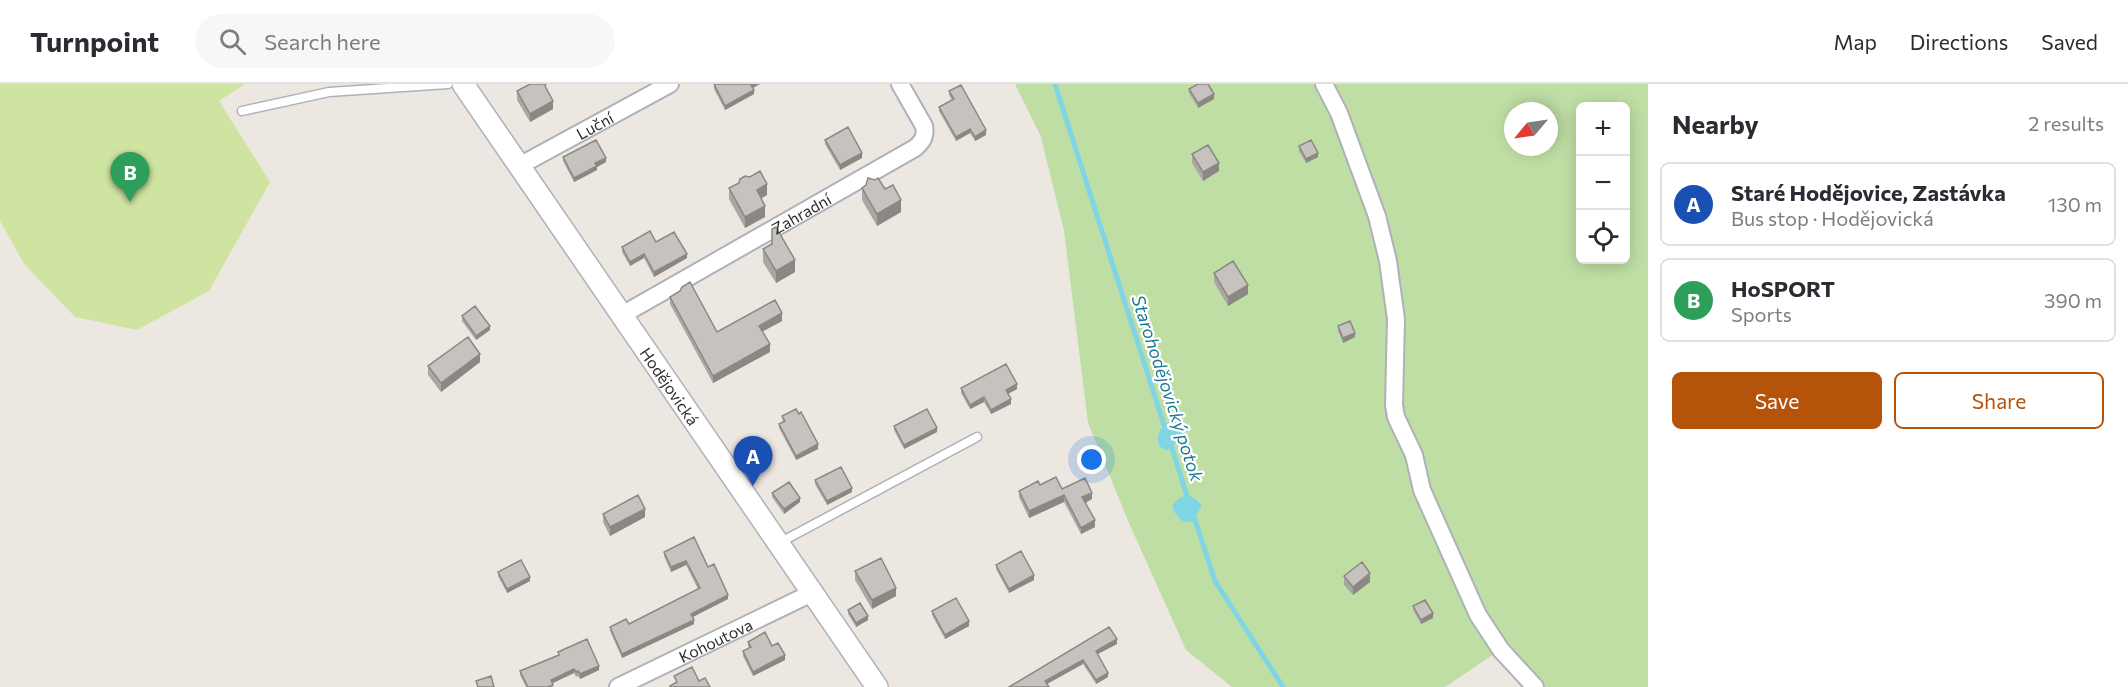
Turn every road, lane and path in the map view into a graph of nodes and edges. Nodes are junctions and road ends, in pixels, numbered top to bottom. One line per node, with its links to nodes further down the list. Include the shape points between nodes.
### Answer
1 (448, 84): 6 (lane, via 329,92)
2 (463, 84): 7 (street, Hodějovická)
3 (670, 84): 7 (street, Luční)
4 (900, 84): 8 (street, Zahradní, via 926,133 915,148)
5 (1324, 84): 14 (street, via 1339,113 1377,216 1388,261 1396,319 1396,417 1414,455 1422,490 1478,615)
6 (242, 111)
7 (519, 166): 8 (street, Hodějovická)
8 (622, 315): 10 (street, Hodějovická)
9 (977, 437): 10 (lane)
10 (778, 544): 11 (street, Hodějovická)
11 (812, 593): 12 (street, Kohoutova); 13 (street, Hodějovická)
12 (618, 687)
13 (877, 687)
14 (1535, 687)

